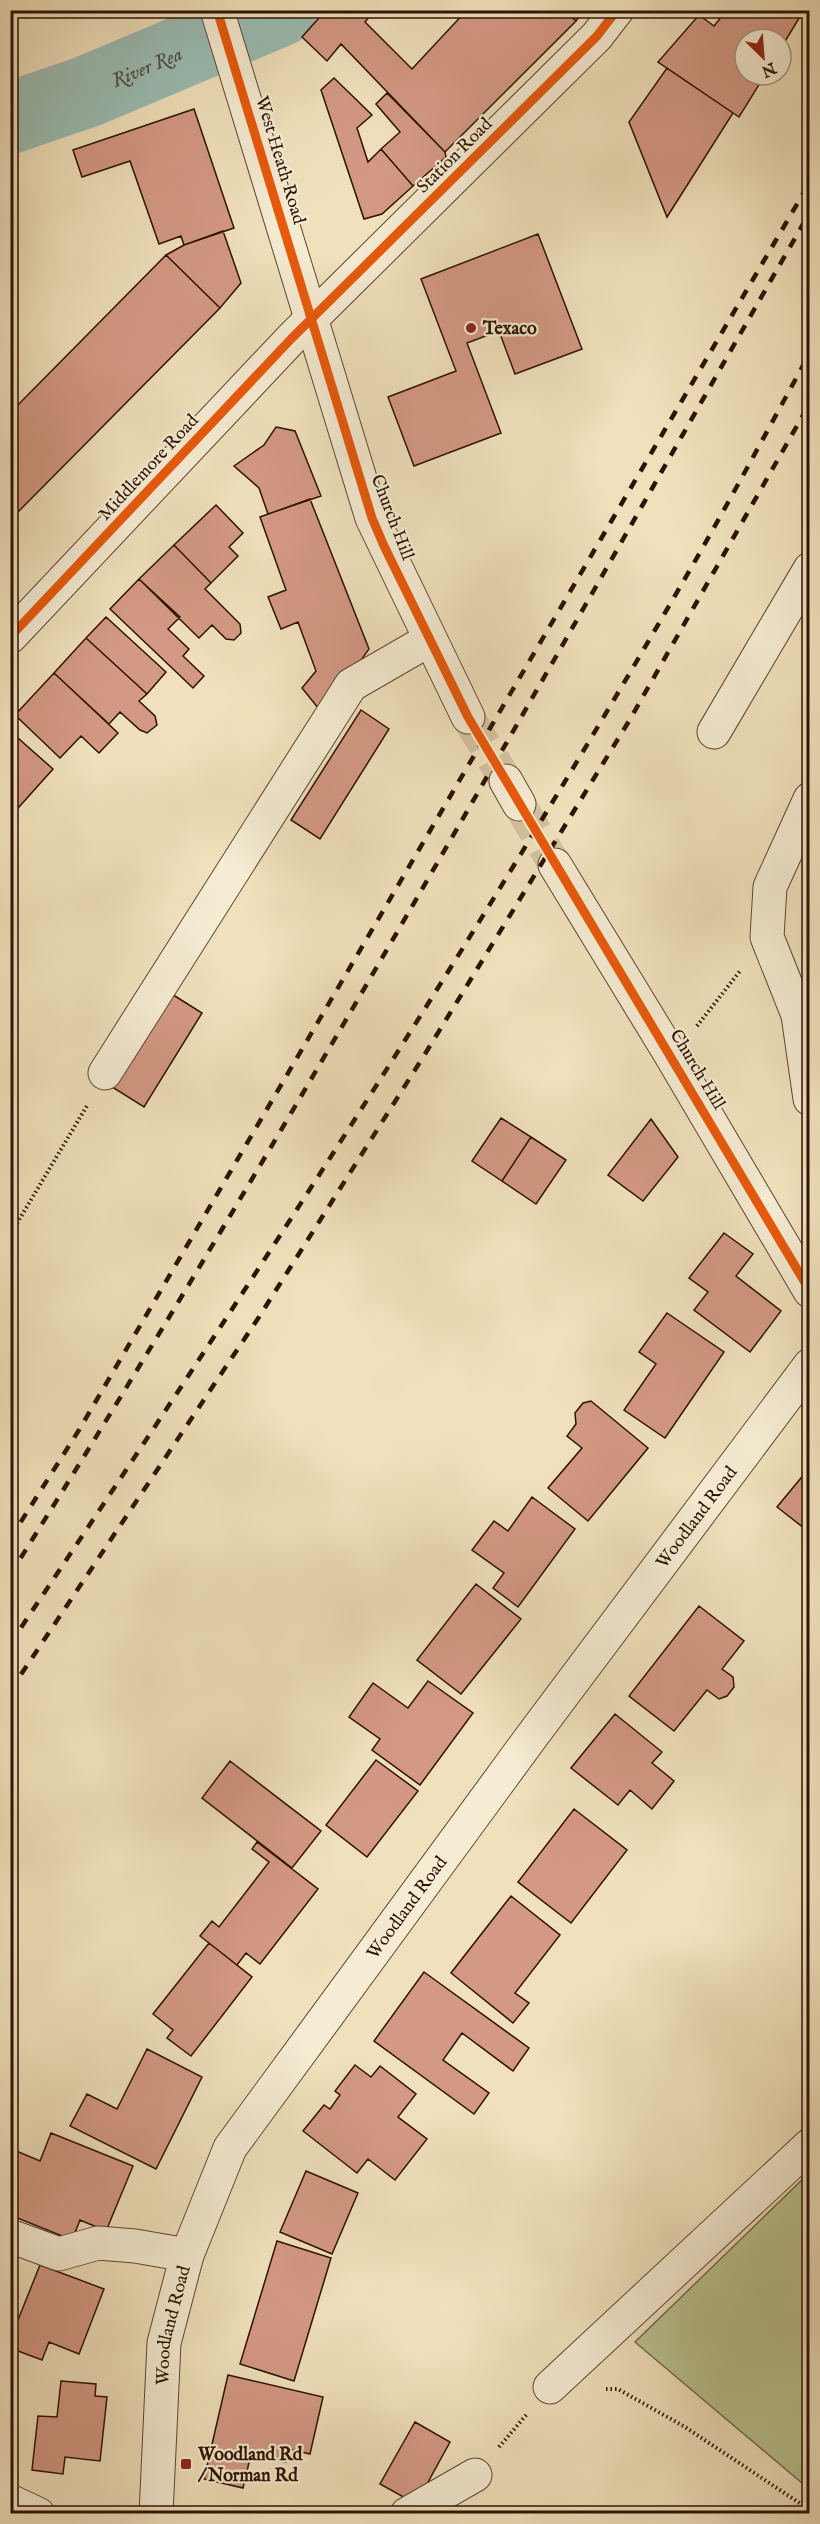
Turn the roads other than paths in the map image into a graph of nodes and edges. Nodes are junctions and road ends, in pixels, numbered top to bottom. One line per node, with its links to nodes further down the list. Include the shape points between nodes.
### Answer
1 (217, 10): 3 (street, West Heath Road)
2 (617, 10): 3 (street, Station Road, via 597,36)
3 (311, 320): 5 (street, Middlemore Road); 6 (street, Church Hill, via 372,518)
4 (810, 569): 8 (street)
5 (10, 637)
6 (429, 640): 7 (street, Church Hill); 11 (street, via 351,685)
7 (468, 717)
8 (714, 732)
9 (810, 800): 12 (street, via 770,887 767,937 798,1015)
10 (555, 865): 13 (street, Church Hill)
11 (105, 1073)
12 (810, 1099)
13 (810, 1291)
14 (810, 1365): 17 (street, Woodland Road, via 230,2148)
15 (810, 2145): 18 (street)
16 (10, 2236): 17 (street, via 59,2254 98,2243)
17 (187, 2255): 22 (street, Woodland Road, via 164,2343)
18 (550, 2387)
19 (461, 2468): 23 (street)
20 (10, 2501): 21 (street)
21 (38, 2514)
22 (156, 2514)
23 (407, 2514)

